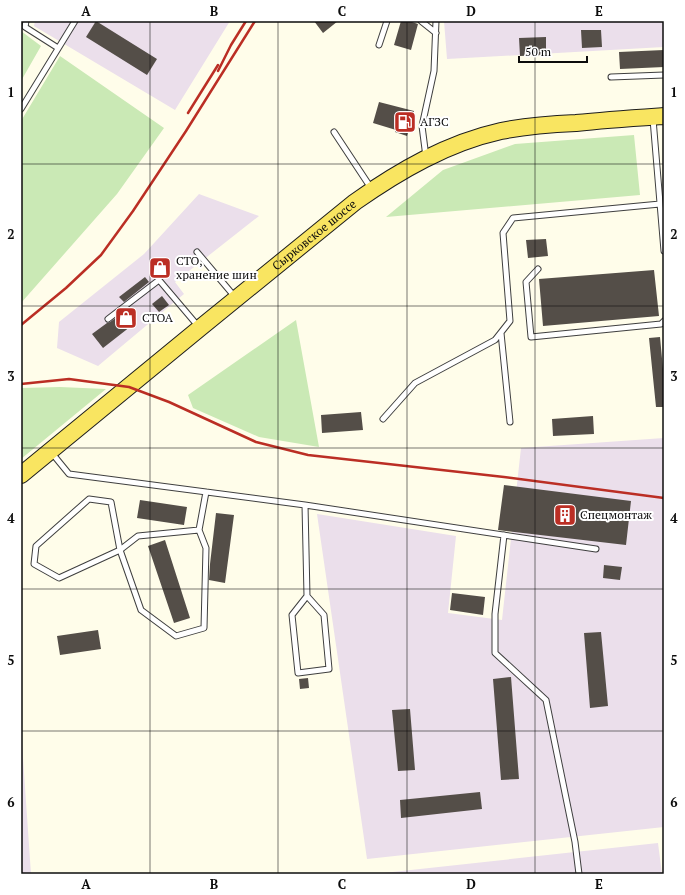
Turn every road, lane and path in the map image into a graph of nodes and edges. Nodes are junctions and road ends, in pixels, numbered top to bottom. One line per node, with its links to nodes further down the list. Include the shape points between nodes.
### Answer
1 (26, 21): 8 (lane, via 25,27)
2 (75, 21): 8 (lane)
3 (388, 21): 7 (lane)
4 (421, 21): 6 (lane)
5 (436, 21): 6 (lane)
6 (436, 33): 14 (lane, via 434,71 422,126)
7 (379, 45)
8 (58, 48): 11 (lane)
9 (664, 75): 10 (lane)
10 (612, 77)
11 (21, 109)
12 (658, 117): 14 (main road, Сырковское шоссе, via 529,126 501,131 458,144); 16 (lane)
13 (334, 132): 15 (lane)
14 (426, 158): 15 (main road, Сырковское шоссе)
15 (373, 190): 21 (main road, Сырковское шоссе)
16 (660, 204): 17 (lane); 25 (lane, via 513,218 503,233 510,321)
17 (663, 236): 18 (lane)
18 (664, 251)
19 (197, 252): 21 (lane)
20 (538, 269): 23 (lane, via 526,282 531,337 661,324)
21 (236, 298): 24 (main road, Сырковское шоссе)
22 (108, 320): 24 (lane, via 159,280)
23 (664, 321)
24 (200, 328): 28 (main road, Сырковское шоссе)
25 (501, 333): 26 (lane, via 495,340 415,383); 27 (lane)
26 (383, 419)
27 (510, 422)
28 (50, 452): 29 (main road, Сырковское шоссе); 30 (lane, via 69,474)
29 (21, 476)
30 (206, 492): 31 (lane); 32 (lane)
31 (305, 505): 33 (lane); 36 (lane)
32 (199, 530): 35 (lane, via 138,536); 35 (lane, via 206,548 204,628 176,636 141,610)
33 (504, 535): 34 (lane); 37 (lane, via 495,614 495,653 546,700)
34 (596, 549)
35 (120, 550): 35 (lane, via 59,578 34,564 36,546 89,499 111,502)
36 (307, 596): 36 (lane, via 324,615 329,669 298,672 292,614)
37 (579, 874)

